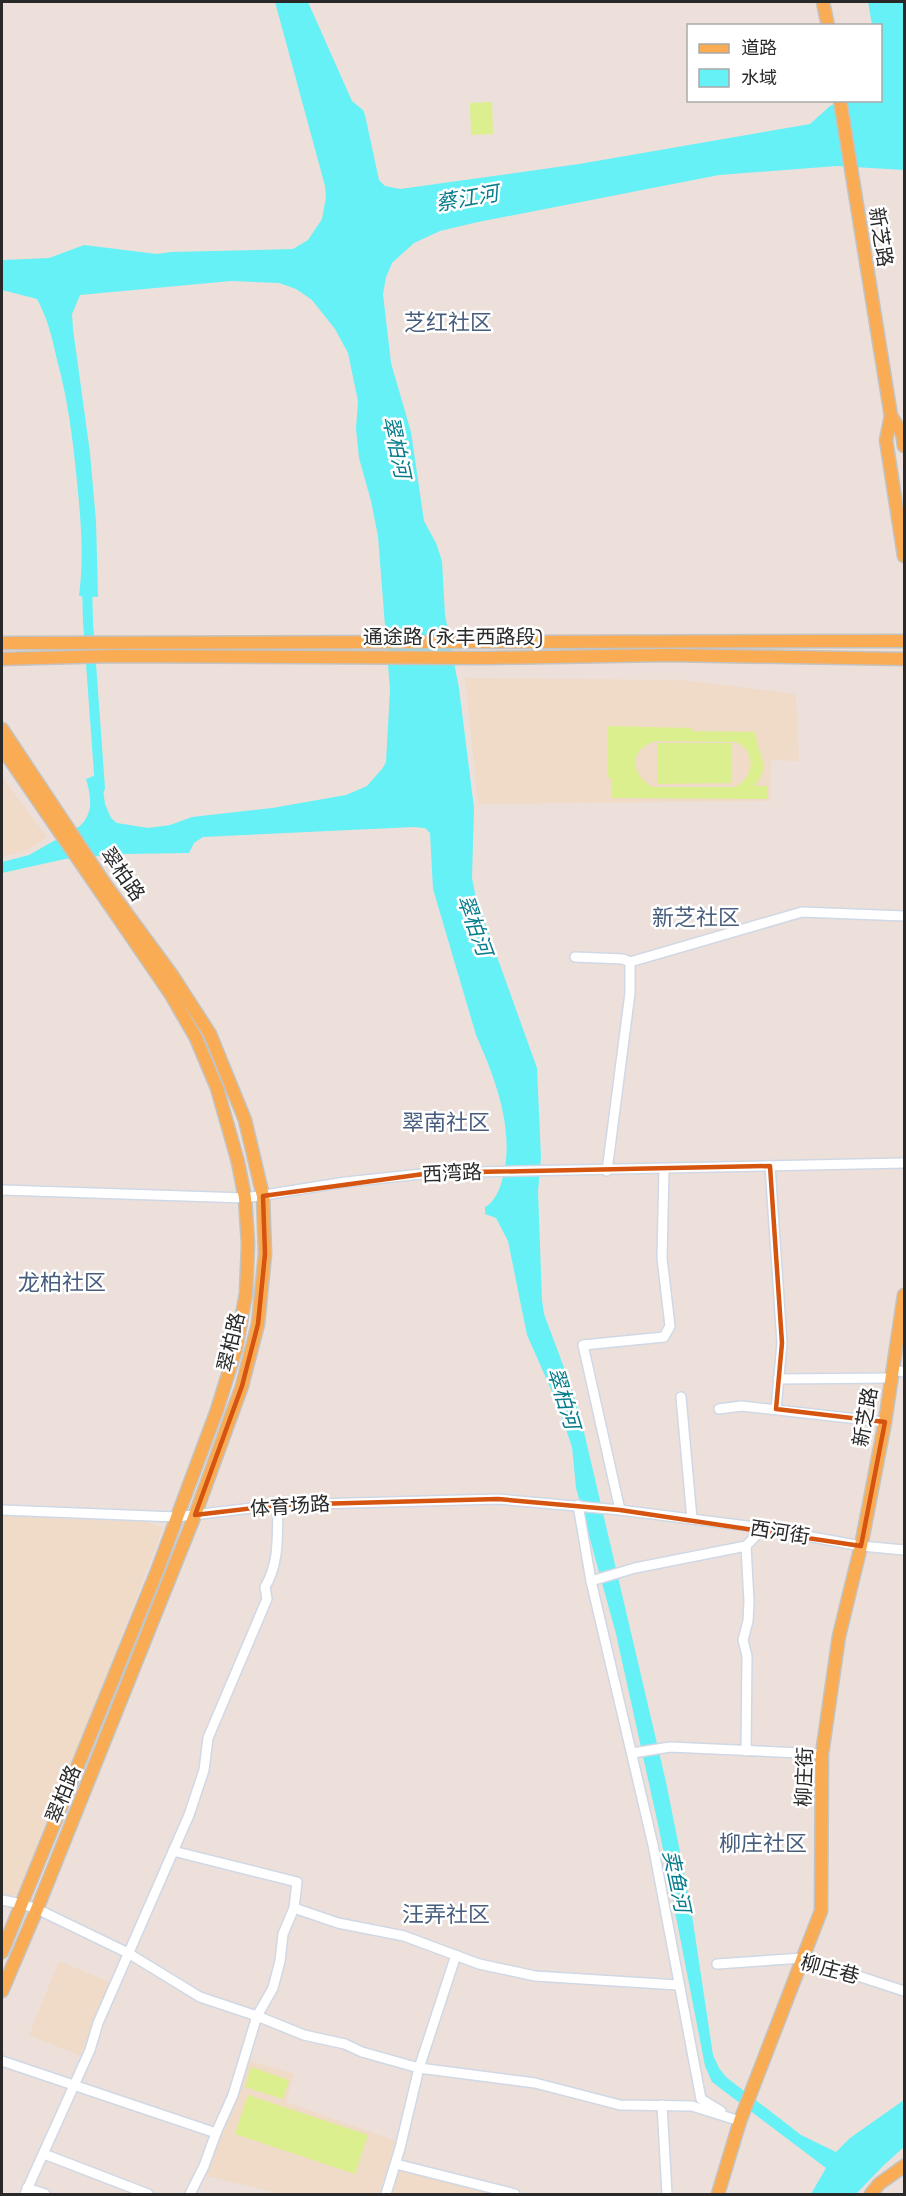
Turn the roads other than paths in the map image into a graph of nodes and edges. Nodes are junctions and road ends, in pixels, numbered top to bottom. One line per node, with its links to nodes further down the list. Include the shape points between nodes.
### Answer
1 (823, 2): 2 (main road)
2 (828, 24)
3 (840, 102): 4 (main road, 新芝路)
4 (891, 416): 5 (main road, 新芝路, via 902,432); 6 (main road, 新芝路, via 886,440)
5 (904, 446)
6 (904, 556)
7 (904, 641): 8 (main road, 通途路 (永丰西路段))
8 (2, 643)
9 (2, 659): 10 (main road, 通途路 (永丰西路段), via 668,655)
10 (904, 660)
11 (2, 729): 13 (main road, 翠柏路)
12 (2, 748): 13 (main road, 翠柏路)
13 (58, 821): 14 (main road, 翠柏路)
14 (100, 884): 23 (main road, 翠柏路, via 172,975 210,1034 245,1120); 24 (main road, 翠柏路, via 196,1038 227,1118)
15 (904, 916): 17 (street, via 802,912)
16 (575, 957): 17 (street)
17 (630, 962): 21 (street, via 630,993)
18 (904, 1163): 19 (street, 西湾路)
19 (770, 1166): 20 (street, 西湾路); 27 (street, via 782,1343)
20 (664, 1169): 21 (street, 西湾路); 35 (street, via 662,1258 670,1326 664,1337 583,1344)
21 (607, 1171): 23 (street, 西湾路, via 501,1170 385,1177)
22 (2, 1190): 24 (street, 西湾路)
23 (263, 1196): 24 (street, 西湾路); 36 (main road, 翠柏路, via 265,1254 258,1324 242,1386)
24 (245, 1198): 37 (main road, 翠柏路, via 246,1293 236,1349)
25 (904, 1295): 26 (main road, 新芝路)
26 (896, 1373): 27 (street); 31 (main road, 新芝路)
27 (778, 1379): 30 (street)
28 (681, 1397): 38 (street)
29 (719, 1409): 30 (street)
30 (776, 1409): 31 (street)
31 (885, 1422): 40 (main road, 新芝路)
32 (278, 1505): 33 (street, 体育场路, via 498,1499); 36 (street, 体育场路); 47 (street, via 277,1550 273,1574 265,1587 267,1599 208,1738 204,1770)
33 (578, 1505): 35 (street, 体育场路); 43 (street)
34 (2, 1510): 37 (street, 体育场路)
35 (620, 1510): 38 (street, 西河街)
36 (195, 1515): 37 (street, 体育场路); 51 (main road, 翠柏路)
37 (176, 1517): 49 (main road, 翠柏路)
38 (692, 1519): 39 (street, 西河街)
39 (763, 1528): 40 (street, 西河街); 41 (street)
40 (861, 1545): 42 (street, 西河街); 46 (main road, 柳庄街, via 839,1636)
41 (746, 1546): 43 (street); 44 (street)
42 (904, 1550)
43 (591, 1581): 45 (street)
44 (746, 1751): 45 (street, via 670,1747); 46 (street)
45 (635, 1752): 57 (street)
46 (822, 1754): 55 (main road, 柳庄街, via 821,1911)
47 (173, 1851): 50 (street, via 297,1882); 53 (street)
48 (2, 1900): 49 (street)
49 (22, 1904): 51 (street); 52 (main road, 翠柏路)
50 (294, 1908): 54 (street, via 338,1923 404,1936); 60 (street, via 283,1934 273,1988)
51 (37, 1909): 53 (street); 58 (main road, 翠柏路)
52 (2, 1952)
53 (128, 1953): 60 (street, via 200,1997); 63 (street)
54 (456, 1954): 57 (street, via 479,1965 535,1976); 62 (street)
55 (803, 1959): 56 (street, 柳庄巷); 59 (street, 柳庄巷); 65 (main road, 柳庄街)
56 (717, 1964)
57 (678, 1985): 65 (street, via 700,2099)
58 (2, 1991)
59 (904, 1991)
60 (257, 2016): 62 (street, via 304,2036 345,2044); 66 (street, via 233,2095)
61 (2, 2061): 63 (street)
62 (419, 2068): 64 (street, via 535,2084 620,2104); 68 (street)
63 (73, 2084): 66 (street); 67 (street)
64 (662, 2105): 65 (street, via 692,2106); 76 (street)
65 (741, 2121): 77 (main road, 柳庄街)
66 (216, 2133): 73 (street)
67 (44, 2154): 70 (street); 72 (street)
68 (396, 2164): 74 (street); 75 (street)
69 (904, 2166): 78 (main road)
70 (26, 2191): 71 (street)
71 (45, 2194)
72 (148, 2194)
73 (190, 2194)
74 (386, 2194)
75 (515, 2194)
76 (667, 2194)
77 (718, 2194)
78 (871, 2194)

